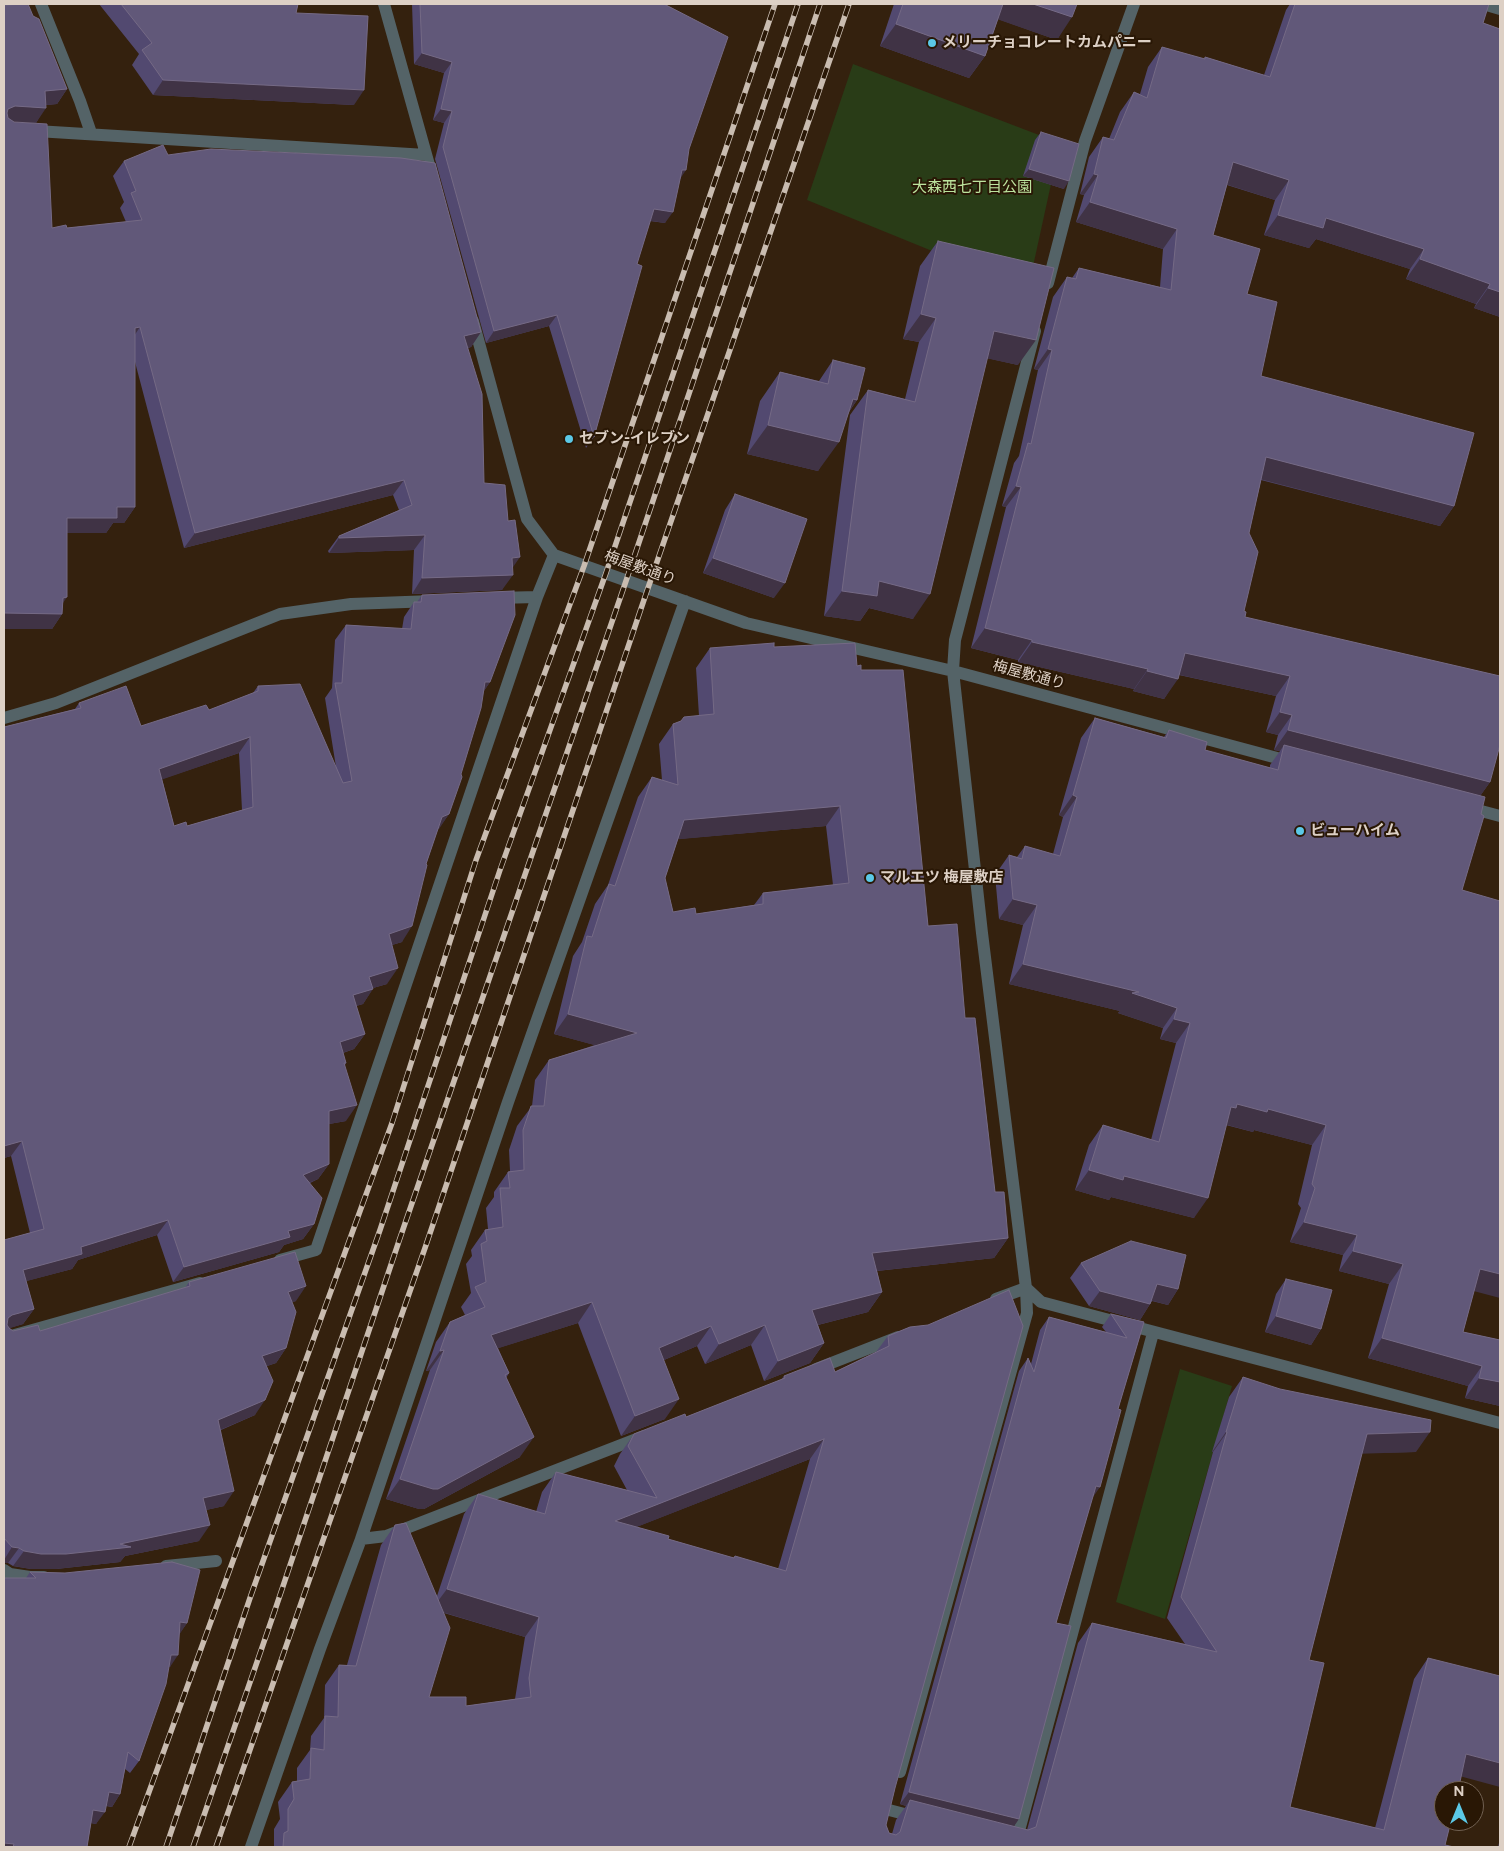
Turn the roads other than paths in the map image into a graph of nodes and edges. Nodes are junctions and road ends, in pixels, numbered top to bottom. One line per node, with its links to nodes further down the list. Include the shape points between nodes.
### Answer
1 (41, 4): 7 (street)
2 (384, 4): 8 (street)
3 (1134, 4): 10 (street, via 1085,141)
4 (1484, 4): 5 (street)
5 (1500, 10)
6 (4, 129): 7 (street)
7 (91, 133): 8 (street)
8 (426, 155): 9 (street)
9 (437, 193)
10 (1046, 291)
11 (469, 306): 13 (street, via 527,519)
12 (1038, 319): 18 (street, via 955,640)
13 (554, 555): 14 (street); 17 (street, 梅屋敷通り)
14 (538, 596): 15 (street); 23 (street, via 316,1250)
15 (487, 598)
16 (448, 600): 19 (street, via 351,604 280,614 56,703)
17 (685, 602): 18 (street, 梅屋敷通り, via 746,623); 33 (street, via 508,1102)
18 (953, 671): 20 (street, 梅屋敷通り); 25 (street, via 989,1000)
19 (4, 718)
20 (1301, 764)
21 (1454, 804): 22 (street)
22 (1500, 816)
23 (270, 1263)
24 (214, 1279): 29 (street)
25 (1026, 1288): 26 (street); 27 (street, via 1041,1302); 38 (street, via 1025,1322)
26 (989, 1302)
27 (1153, 1333): 31 (street); 41 (street, via 1016,1842)
28 (906, 1334): 30 (street)
29 (4, 1338)
30 (804, 1373)
31 (1500, 1423)
32 (658, 1430): 33 (street, via 386,1536)
33 (361, 1539): 42 (street)
34 (216, 1562): 35 (street)
35 (150, 1568)
36 (4, 1570): 37 (street, via 30,1578)
37 (56, 1578)
38 (897, 1782)
39 (889, 1810): 40 (street)
40 (925, 1820)
41 (1007, 1840)
42 (251, 1847)

